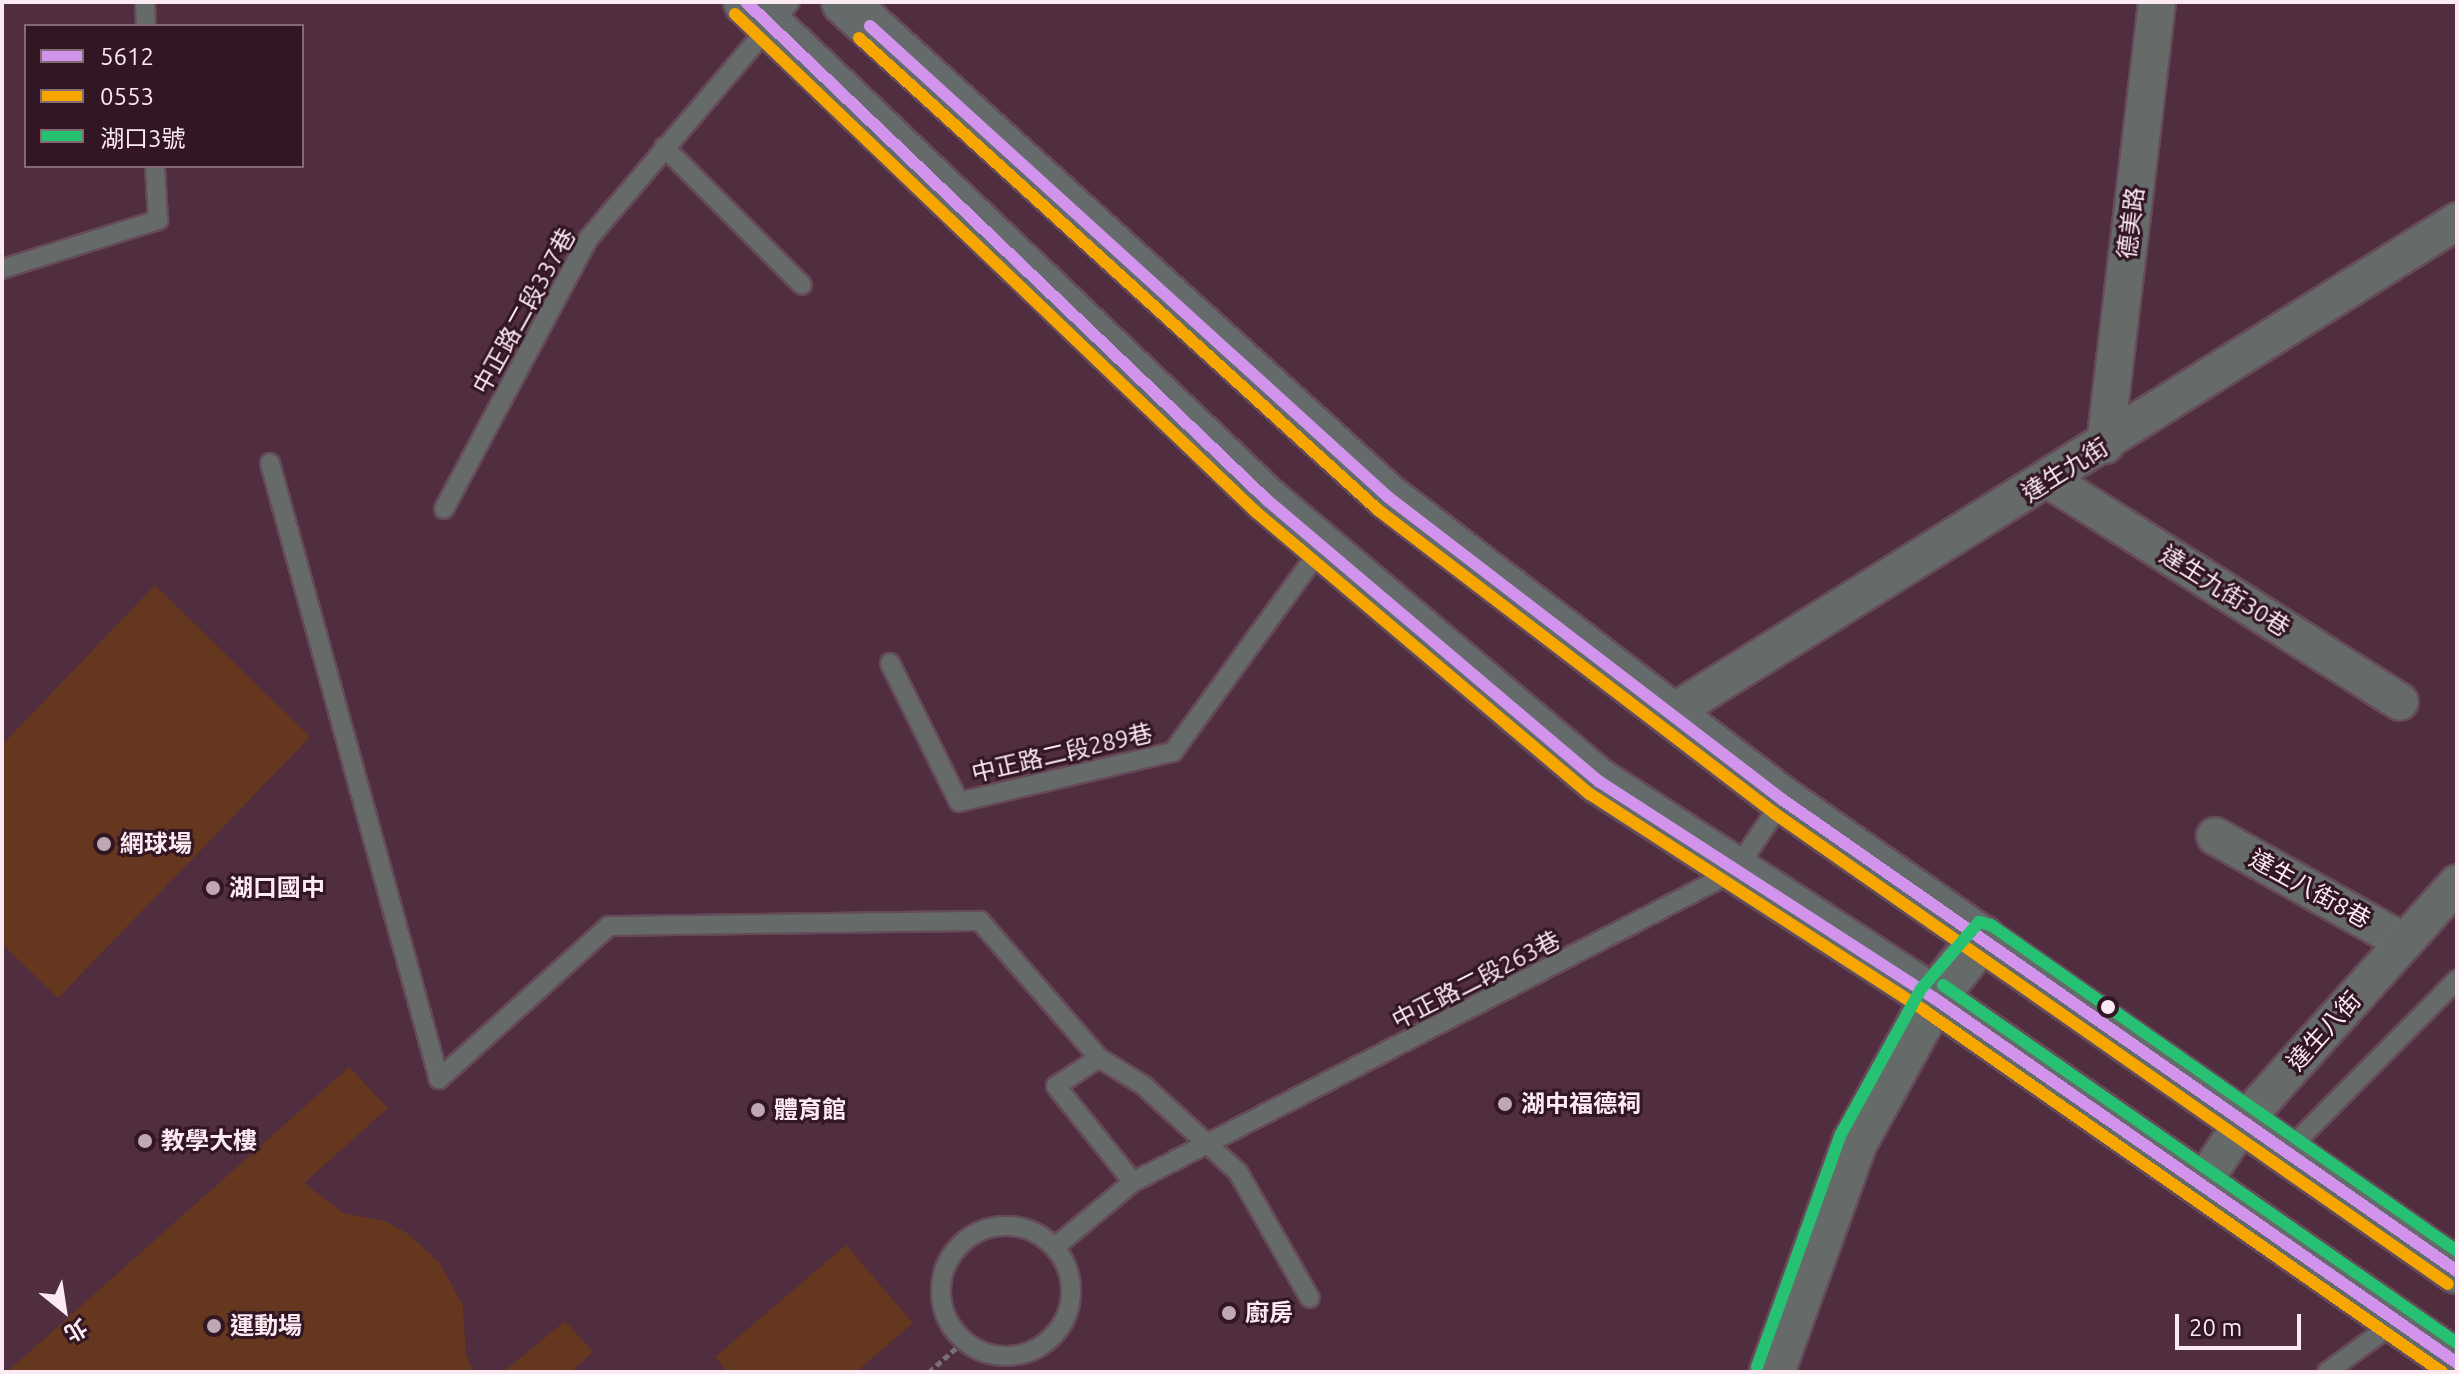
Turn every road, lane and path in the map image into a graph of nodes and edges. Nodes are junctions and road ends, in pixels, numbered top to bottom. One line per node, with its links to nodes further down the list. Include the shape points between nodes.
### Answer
1 (145, 2): 5 (lane)
2 (844, 2): 18 (main road, via 1388,497)
3 (2157, 2): 11 (street, 德美路)
4 (768, 9): 6 (lane, 中正路二段337巷); 15 (main road)
5 (146, 24)
6 (664, 147): 10 (lane); 14 (lane, 中正路二段337巷, via 589,238)
7 (155, 168): 9 (lane, via 158,220)
8 (2457, 221): 11 (street, 達生九街)
9 (2, 269)
10 (802, 285)
11 (2105, 445): 13 (street, 達生九街)
12 (270, 463): 27 (lane, via 439,1079 609,926 980,921)
13 (2049, 480): 17 (street, 達生九街30巷); 18 (street, 達生九街)
14 (444, 509)
15 (1322, 547): 16 (lane, 中正路二段289巷, via 1173,752 959,802); 21 (main road, via 1600,782)
16 (890, 663)
17 (2400, 702)
18 (1670, 714): 19 (main road)
19 (1783, 800): 21 (lane, 中正路二段263巷); 23 (main road)
20 (2215, 836): 24 (street, 達生八街8巷)
21 (1735, 871): 26 (main road); 29 (lane, 中正路二段263巷)
22 (2457, 883): 24 (street, 達生八街)
23 (1982, 938): 26 (street); 28 (main road)
24 (2404, 942): 28 (street, 達生八街)
25 (2457, 980): 30 (lane)
26 (1934, 998): 32 (main road); 40 (street, via 1855,1142)
27 (1099, 1058): 29 (lane, via 1143,1085); 31 (lane, via 1056,1086)
28 (2242, 1123): 30 (main road); 32 (street, 達生八街)
29 (1209, 1144): 31 (lane, 中正路二段263巷); 35 (lane, via 1238,1172)
30 (2286, 1152): 34 (main road)
31 (1133, 1182): 33 (lane, 中正路二段263巷)
32 (2200, 1187): 36 (main road)
33 (1055, 1247): 37 (lane, via 1067,1265 1071,1297 1060,1328 1045,1344 1004,1356); 37 (lane, via 1018,1227 997,1226 960,1245 941,1283 942,1304)
34 (2457, 1271)
35 (1310, 1298)
36 (2397, 1321): 38 (main road); 41 (lane)
37 (964, 1341): 39 (path)
38 (2457, 1363)
39 (929, 1372)
40 (1772, 1372)
41 (2327, 1372)

